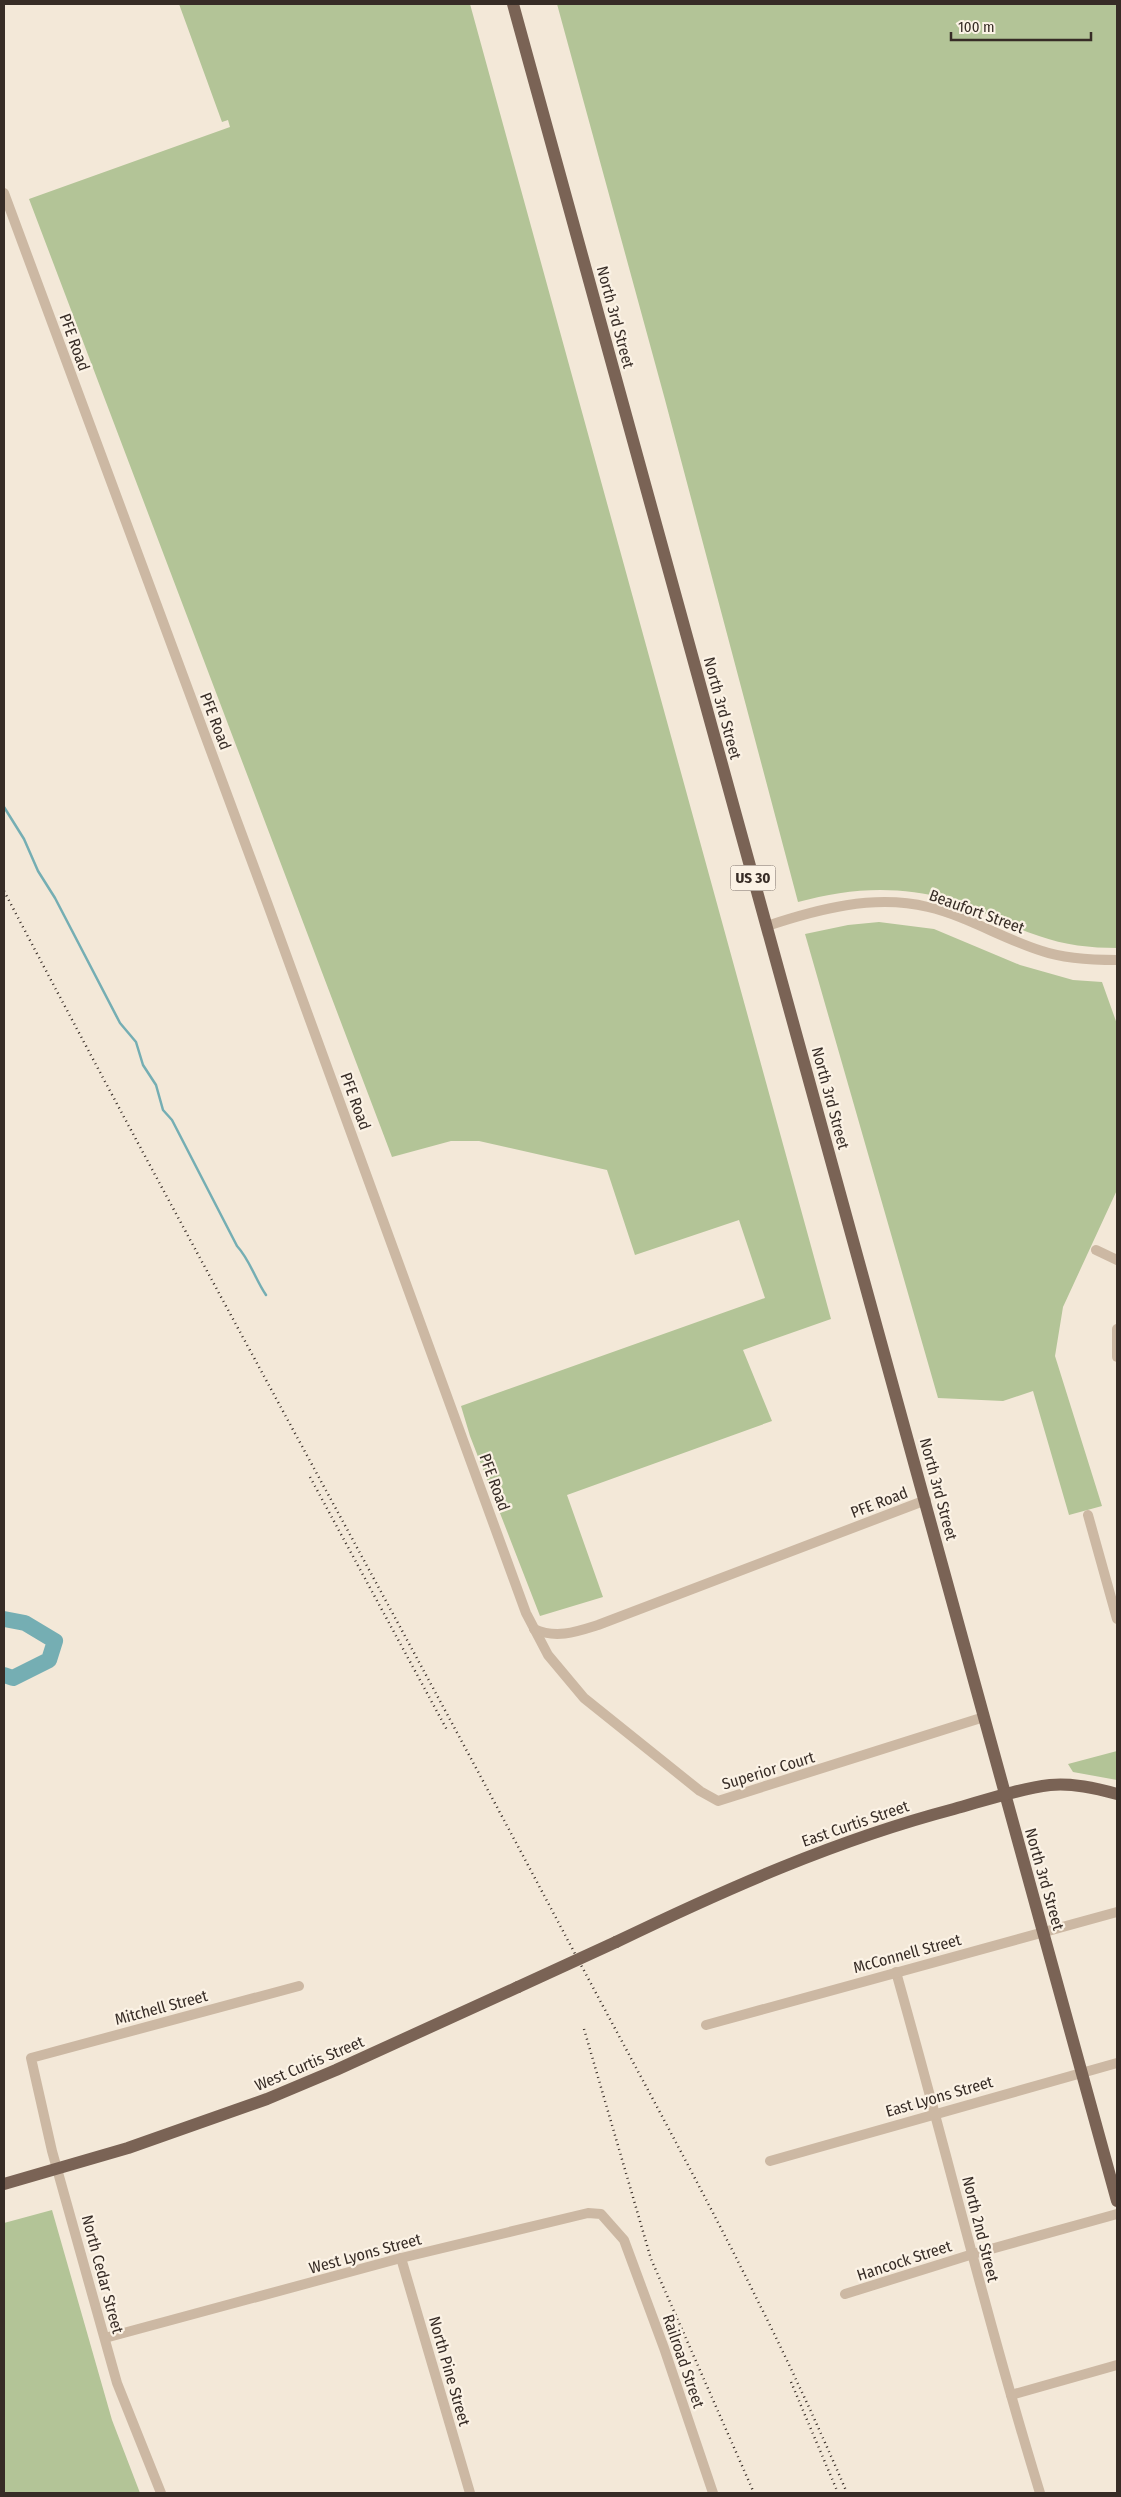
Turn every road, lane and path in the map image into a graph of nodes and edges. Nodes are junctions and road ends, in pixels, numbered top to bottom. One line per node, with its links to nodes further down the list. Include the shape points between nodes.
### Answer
1 (513, 4): 3 (main road, North 3rd Street / US 30)
2 (4, 193): 13 (street, PFE Road)
3 (767, 926): 4 (street, Beaufort Street, via 830,908 863,903 898,903 928,907 1043,952); 9 (main road, North 3rd Street / US 30)
4 (1117, 960)
5 (1096, 1250): 6 (street)
6 (1117, 1260)
7 (1117, 1329): 8 (street)
8 (1117, 1357)
9 (926, 1500): 13 (street, PFE Road, via 598,1625 565,1635); 14 (main road, North 3rd Street / US 30)
10 (1088, 1516): 11 (street)
11 (1116, 1608): 12 (street)
12 (1117, 1619)
13 (534, 1629): 14 (street, Superior Court, via 548,1655 577,1691 700,1791 718,1801)
14 (984, 1717): 18 (main road, North 3rd Street / US 30)
15 (1117, 1787): 16 (street)
16 (1098, 1788): 17 (main road, East Curtis Street); 18 (main road, East Curtis Street, via 1051,1785)
17 (1117, 1794)
18 (1005, 1795): 20 (main road, North 3rd Street); 21 (main road, East Curtis Street, via 923,1817 809,1856 744,1882)
19 (1117, 1912): 20 (street, McConnell Street)
20 (1043, 1932): 22 (street, McConnell Street); 27 (main road, North 3rd Street)
21 (616, 1942): 30 (main road, West Curtis Street, bridge, via 267,2099 128,2148)
22 (896, 1972): 24 (street, McConnell Street); 28 (street, North 2nd Street)
23 (299, 1986): 25 (street, Mitchell Street)
24 (706, 2025)
25 (31, 2058): 30 (street, North Cedar Street)
26 (1117, 2063): 27 (street, East Lyons Street)
27 (1083, 2072): 28 (street, East Lyons Street); 32 (main road, North 3rd Street)
28 (936, 2112): 29 (street, East Lyons Street); 35 (street, North 2nd Street)
29 (770, 2161)
30 (57, 2168): 31 (main road, West Curtis Street); 38 (street, North Cedar Street)
31 (4, 2184)
32 (1117, 2201)
33 (1117, 2214): 35 (street, Hancock Street)
34 (624, 2240): 36 (street, West Lyons Street, via 601,2214 588,2213); 43 (street, Railroad Street)
35 (972, 2254): 37 (street, Hancock Street); 40 (street, North 2nd Street)
36 (401, 2258): 38 (street, West Lyons Street); 42 (street, North Pine Street)
37 (845, 2294)
38 (105, 2338): 41 (street, North Cedar Street, via 117,2384)
39 (1117, 2365): 40 (street)
40 (1011, 2395): 44 (street, North 2nd Street)
41 (161, 2493)
42 (470, 2493)
43 (713, 2493)
44 (1040, 2493)

